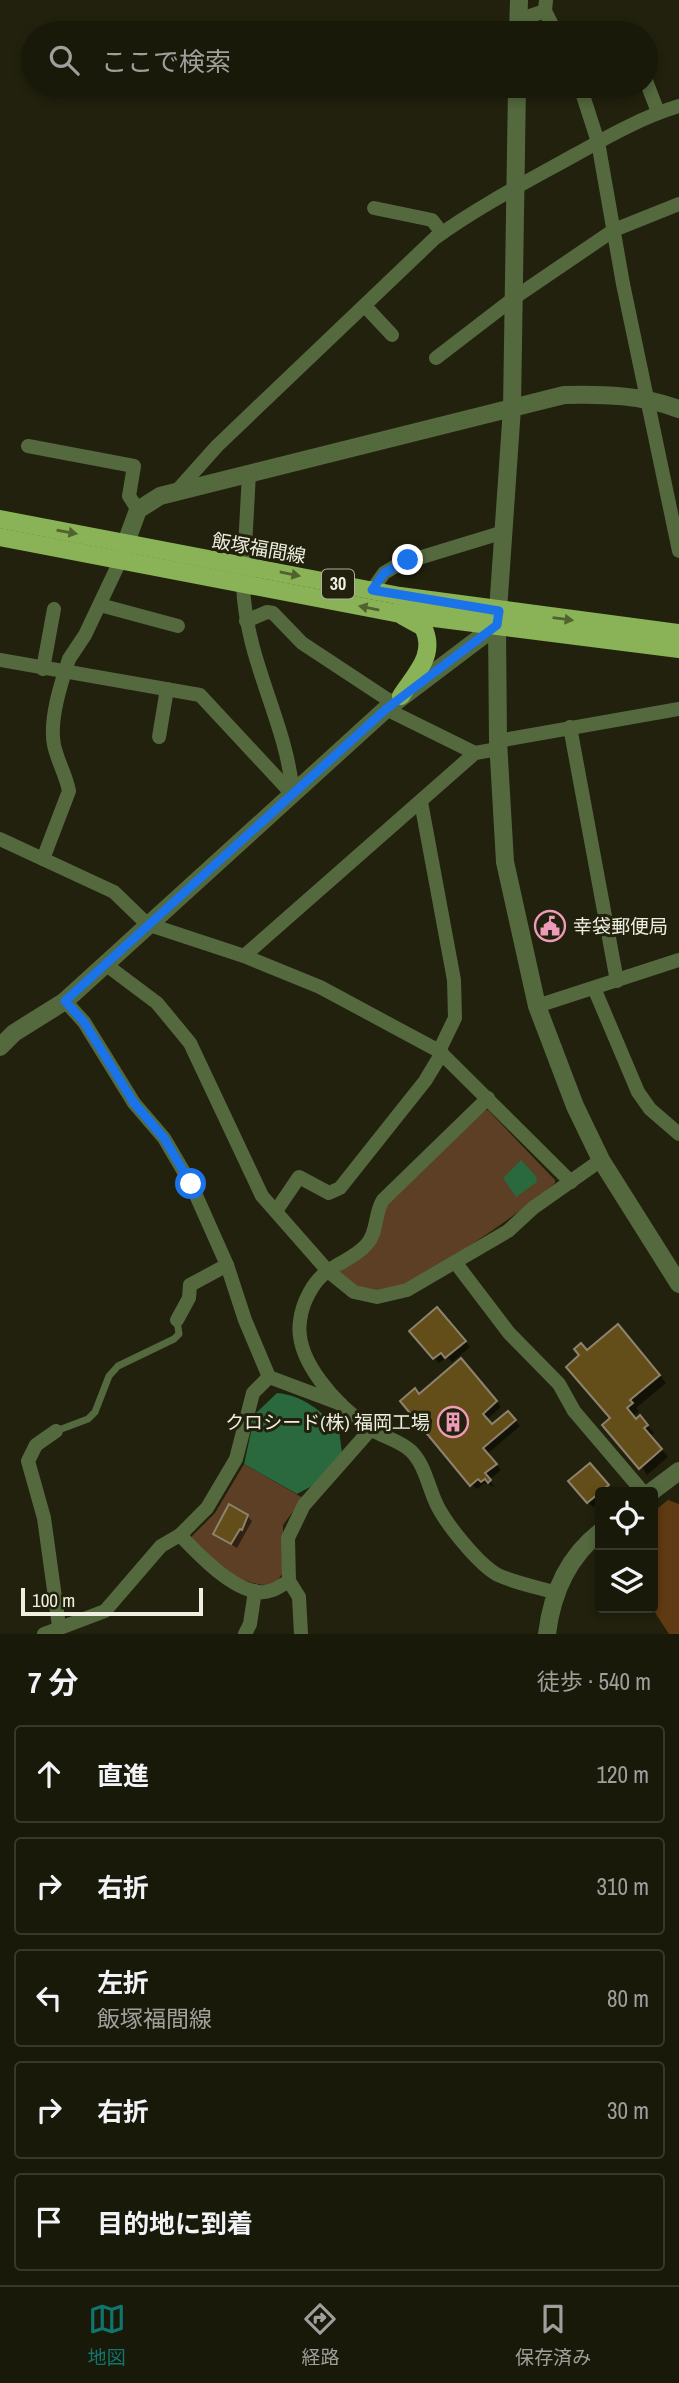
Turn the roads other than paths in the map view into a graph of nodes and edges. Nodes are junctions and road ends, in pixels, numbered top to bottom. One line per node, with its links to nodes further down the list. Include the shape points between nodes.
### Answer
1 (519, 0): 3 (street)
2 (546, 6): 4 (street)
3 (518, 21)
4 (526, 21)
5 (517, 98): 11 (street)
6 (584, 98): 10 (street)
7 (653, 98): 9 (street)
8 (679, 106): 9 (street)
9 (658, 112): 10 (street)
10 (598, 142): 11 (street); 14 (street)
11 (515, 187): 15 (street); 16 (street)
12 (679, 205): 14 (street)
13 (374, 208): 15 (street, via 432,220)
14 (614, 230): 16 (street); 20 (street)
15 (442, 233): 17 (street)
16 (514, 298): 19 (street); 21 (street)
17 (365, 306): 18 (street); 25 (street)
18 (392, 335)
19 (436, 358)
20 (649, 398): 21 (street, via 564,396); 22 (street); 31 (street)
21 (512, 408): 24 (street); 28 (street)
22 (679, 409)
23 (28, 446): 26 (street, via 134,466 129,496)
24 (249, 473): 25 (street); 32 (street)
25 (175, 493): 26 (street, via 160,496)
26 (138, 510): 30 (street)
27 (0, 519): 30 (main road, 飯塚福間線 / 30, one-way to 30)
28 (504, 532): 34 (street, via 399,564 384,573); 38 (street)
29 (0, 537): 30 (main road, 飯塚福間線 / 30)
30 (123, 551): 32 (main road, 飯塚福間線 / 30); 33 (main road, 飯塚福間線 / 30); 35 (street)
31 (679, 551)
32 (244, 566): 34 (main road, 飯塚福間線 / 30, one-way to 34)
33 (243, 584): 37 (main road, 飯塚福間線 / 30, one-way to 33); 39 (street)
34 (372, 590): 38 (main road, 飯塚福間線 / 30)
35 (100, 605): 40 (street); 45 (street)
36 (54, 609): 44 (street)
37 (395, 613): 38 (main road, 飯塚福間線 / 30); 47 (main road, via 423,627 429,645 428,654)
38 (498, 618): 41 (main road, 飯塚福間線 / 30, one-way to 41); 42 (main road, 飯塚福間線 / 30); 47 (street); 51 (street)
39 (246, 621): 47 (street, via 273,613 302,643); 53 (street, via 291,765)
40 (178, 626)
41 (679, 634)
42 (679, 649)
43 (0, 660): 44 (street)
44 (43, 669): 45 (street)
45 (64, 673): 46 (street); 56 (street, via 53,732 69,791)
46 (167, 689): 50 (street); 53 (street, via 200,695)
47 (393, 703): 52 (street); 53 (street)
48 (679, 709): 49 (street)
49 (570, 727): 51 (street); 61 (street)
50 (159, 737)
51 (498, 745): 52 (street); 64 (street, via 505,862)
52 (475, 752): 54 (street)
53 (293, 795): 57 (street)
54 (421, 802): 58 (street); 66 (street, via 455,1003 455,1018)
55 (0, 839): 56 (street)
56 (43, 859): 57 (street, via 114,892)
57 (147, 924): 58 (street); 60 (street)
58 (244, 956): 66 (street, via 320,987)
59 (679, 960): 61 (street)
60 (105, 964): 63 (street); 71 (street, via 156,1003 190,1043 262,1196)
61 (617, 981): 62 (street)
62 (594, 988): 64 (street); 68 (street, via 638,1091 650,1109)
63 (65, 1001): 65 (street); 74 (street, via 84,1022 134,1103 164,1138 191,1184)
64 (537, 1006): 69 (street)
65 (0, 1047)
66 (441, 1052): 67 (street); 71 (street, via 425,1081 340,1188 329,1193 299,1177)
67 (488, 1098): 70 (street); 75 (street, via 383,1200 369,1243 349,1261)
68 (679, 1134)
69 (601, 1160): 70 (street); 72 (street)
70 (571, 1182): 73 (street, via 508,1231)
71 (276, 1211): 75 (street)
72 (673, 1260): 76 (street)
73 (454, 1262): 75 (street, via 407,1290 377,1297 354,1292); 83 (street, via 509,1334 559,1384 574,1412)
74 (227, 1265): 77 (street, via 190,1285 189,1298); 78 (street)
75 (328, 1271): 79 (street, via 304,1303 300,1341 316,1373)
76 (679, 1284)
77 (177, 1320): 81 (lane, via 179,1334 174,1339 118,1366 109,1376 88,1419)
78 (269, 1377): 79 (street); 85 (street, via 253,1393 236,1459 216,1495)
79 (342, 1405): 80 (street)
80 (371, 1429): 87 (street, via 293,1522 286,1557); 89 (street, via 410,1450 422,1465 440,1513 496,1574)
81 (56, 1431): 90 (street, via 36,1445 28,1461 44,1518)
82 (679, 1471): 84 (street)
83 (639, 1487)
84 (658, 1487)
85 (180, 1535): 88 (street, via 202,1559); 90 (street, via 161,1546 105,1611)
86 (595, 1537): 89 (street, via 566,1569)
87 (289, 1581): 88 (street, via 271,1591); 93 (street, via 299,1597)
88 (255, 1591): 92 (street)
89 (554, 1592): 94 (street)
90 (59, 1626): 91 (street)
91 (44, 1634)
92 (244, 1634)
93 (301, 1634)
94 (547, 1634)

